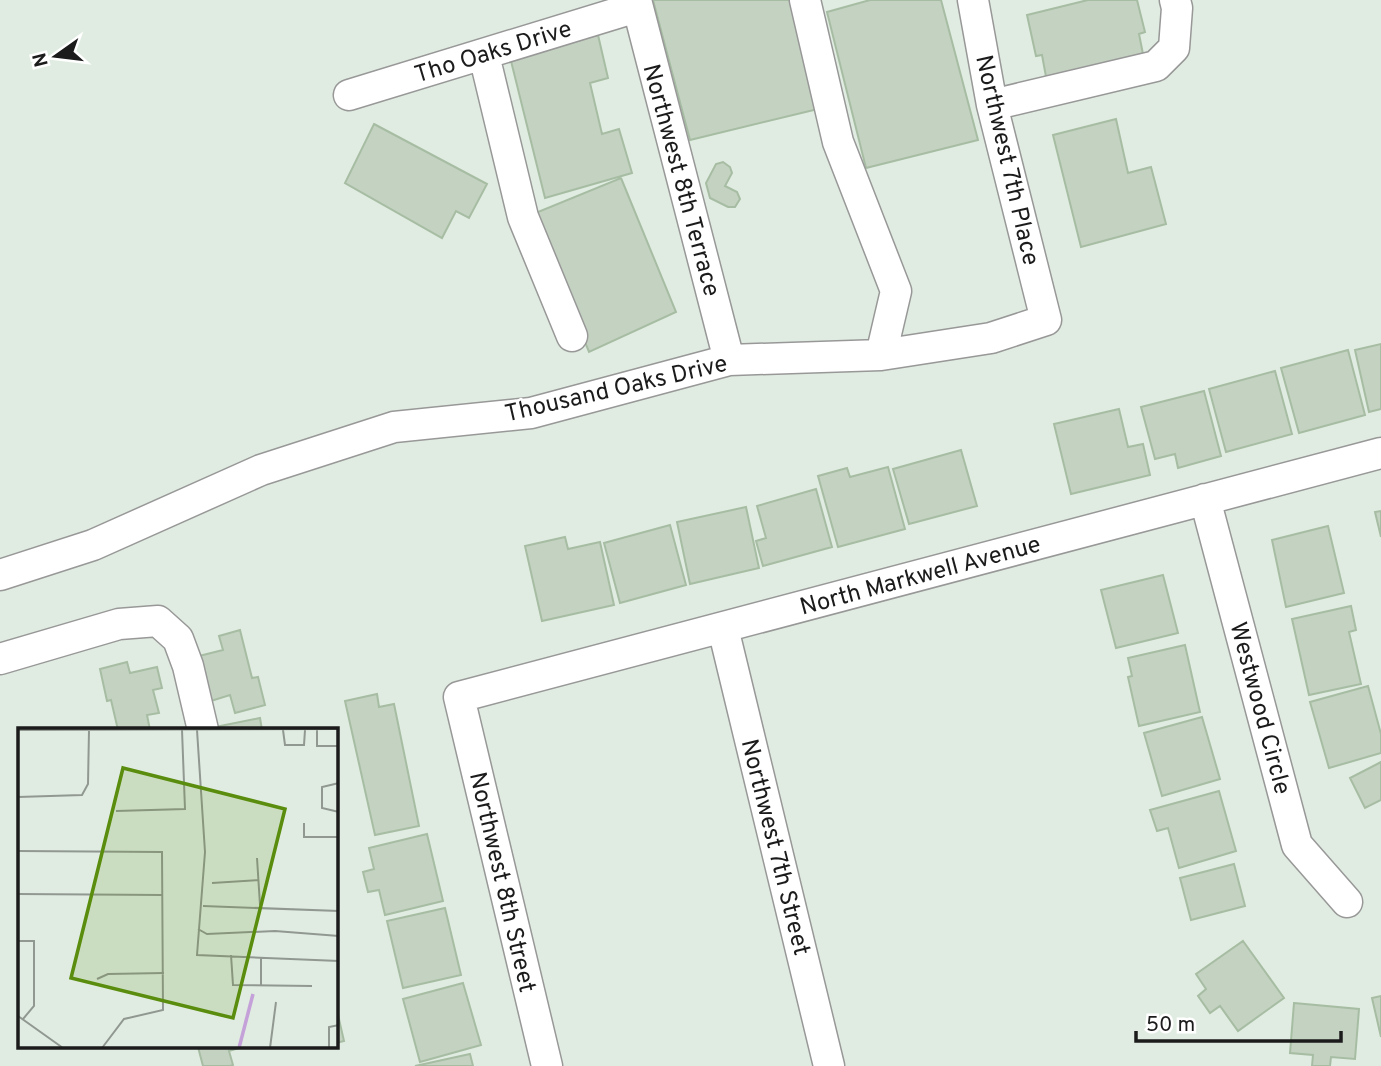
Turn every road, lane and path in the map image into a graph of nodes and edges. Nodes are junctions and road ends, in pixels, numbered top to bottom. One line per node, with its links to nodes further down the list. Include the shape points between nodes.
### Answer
1 (804, 0): 10 (street, via 838,142 896,291)
2 (973, 0): 7 (street, Northwest 7th Place)
3 (1175, 0): 7 (street, via 1174,48 1156,66)
4 (637, 4): 5 (street, Tho Oaks Drive); 11 (street, Northwest 8th Terrace)
5 (484, 55): 6 (street, Tho Oaks Drive); 9 (street, via 523,217)
6 (349, 95)
7 (992, 105): 8 (street, Northwest 7th Place)
8 (1046, 320): 10 (street, Thousand Oaks Drive, via 991,338)
9 (572, 336)
10 (881, 355): 11 (street, Thousand Oaks Drive)
11 (729, 360): 14 (street, Thousand Oaks Drive, via 531,413 394,427 261,470 93,545)
12 (1381, 453): 13 (street, North Markwell Avenue)
13 (1205, 499): 15 (street, North Markwell Avenue); 19 (street, Westwood Circle, via 1297,845)
14 (0, 576)
15 (723, 628): 17 (street, North Markwell Avenue); 21 (street, Northwest 7th Street)
16 (0, 659): 18 (street, via 119,624 158,621 178,639)
17 (458, 697): 20 (street, Northwest 8th Street)
18 (203, 728)
19 (1347, 902)
20 (547, 1066)
21 (830, 1066)

